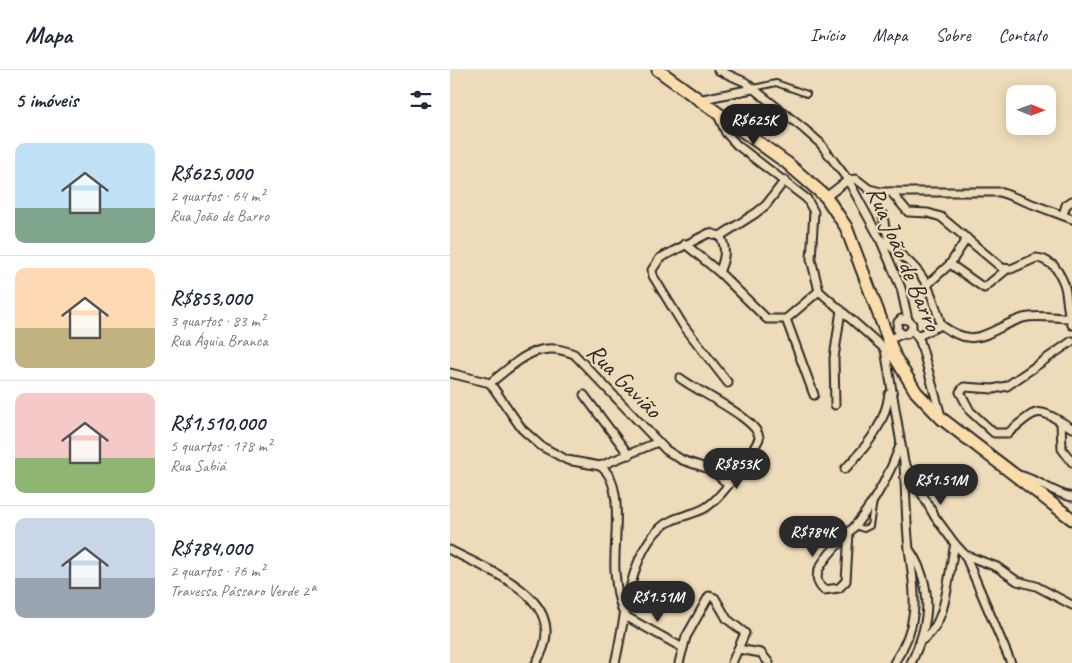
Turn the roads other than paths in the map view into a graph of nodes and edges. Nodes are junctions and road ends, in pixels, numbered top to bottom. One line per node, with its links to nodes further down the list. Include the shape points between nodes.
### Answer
1 (658, 70): 5 (main road)
2 (718, 70): 3 (street, Rua João de Barro, via 741,79)
3 (752, 89): 4 (lane, via 776,83); 5 (street); 8 (street, Rua João de Barro, via 820,144)
4 (807, 94)
5 (698, 100): 6 (main road)
6 (718, 114): 7 (street, via 726,133 737,145); 10 (main road, via 787,163)
7 (785, 180): 15 (street, via 756,214); 25 (street, via 807,199 814,212 812,259)
8 (848, 180): 9 (street, via 856,179 874,191); 10 (street); 17 (street, Rua João de Barro)
9 (891, 192): 13 (street, via 1000,192); 16 (street, via 908,212 935,214)
10 (826, 197): 32 (main road, via 857,251)
11 (1072, 201): 13 (street, via 1066,205)
12 (883, 215): 19 (street)
13 (1063, 215): 14 (street)
14 (1072, 219)
15 (720, 236): 18 (street, via 705,233); 22 (street, via 725,253)
16 (967, 238): 20 (street); 21 (street)
17 (880, 239): 19 (street); 28 (street, Rua João de Barro, via 902,288)
18 (685, 244): 22 (street); 41 (street, via 656,262 653,276 683,325)
19 (895, 250): 23 (street, via 917,269)
20 (950, 264): 21 (street, via 984,288); 23 (street)
21 (1006, 270): 24 (street, via 1040,258 1052,264)
22 (719, 272): 27 (street, via 763,317 772,320)
23 (928, 284): 31 (street)
24 (1071, 285): 30 (street)
25 (820, 291): 26 (street); 27 (street)
26 (840, 310): 37 (street); 45 (street, via 834,358)
27 (786, 318): 43 (street)
28 (908, 320): 29 (street); 33 (street, Rua João de Barro)
29 (898, 322): 32 (street); 34 (street, via 897,328)
30 (1071, 322): 31 (street, via 1022,319 997,331 967,338 953,334)
31 (941, 324): 35 (street)
32 (883, 326): 37 (main road)
33 (912, 330): 34 (street); 35 (street, Rua João de Barro)
34 (902, 334): 37 (street)
35 (918, 336): 46 (street, Rua João de Barro)
36 (1072, 341): 47 (street, via 1007,386 961,388 961,396 970,411 994,432 1008,433 1030,413 1036,412 1049,414)
37 (886, 345): 42 (street); 46 (main road, via 916,392)
38 (450, 373): 40 (street)
39 (680, 378): 57 (street, via 735,410 759,433 758,442)
40 (490, 383): 49 (street, Rua Gavião, via 538,349 566,351 581,359); 54 (street, via 522,430 541,446 567,460)
41 (728, 383)
42 (890, 386): 50 (street); 55 (street, via 885,413 869,443)
43 (814, 395)
44 (584, 396): 51 (street)
45 (835, 405)
46 (942, 419): 56 (main road)
47 (1061, 422): 48 (street); 53 (street, via 1062,449)
48 (1072, 428)
49 (658, 442): 51 (street); 57 (street, Rua Gavião, via 682,460 712,470)
50 (900, 446): 52 (street); 59 (street)
51 (629, 455): 54 (street)
52 (904, 462): 63 (street, via 935,517); 64 (street)
53 (1072, 462)
54 (600, 466): 68 (street, via 609,473 615,494 615,569)
55 (845, 469)
56 (1013, 474): 58 (street, via 1033,478 1062,495); 60 (main road)
57 (728, 484): 68 (street, via 706,507 667,523 651,539 636,569)
58 (1072, 497)
59 (874, 501): 61 (street); 61 (lane, via 870,526 864,530)
60 (1072, 519)
61 (855, 526): 62 (street)
62 (849, 532): 62 (street, via 818,571 818,580 824,590 839,588 846,581)
63 (955, 544): 66 (street); 69 (street, via 938,621 931,634)
64 (909, 549): 69 (street, via 922,572 925,587 926,620); 79 (street, via 914,583 913,624 909,639)
65 (450, 550): 73 (street, via 515,584 537,604 545,629 544,645)
66 (965, 555): 67 (street, via 997,567 1017,580); 81 (street)
67 (1072, 605)
68 (625, 616): 70 (street); 74 (street)
69 (922, 640): 80 (street)
70 (683, 648): 71 (street, via 704,602 709,596 714,596 727,619 745,633); 75 (street)
71 (738, 649): 72 (street); 76 (street)
72 (762, 653): 77 (street); 78 (street)
73 (536, 663)
74 (615, 663)
75 (679, 663)
76 (732, 663)
77 (762, 663)
78 (769, 663)
79 (894, 663)
80 (910, 663)
81 (1012, 663)

